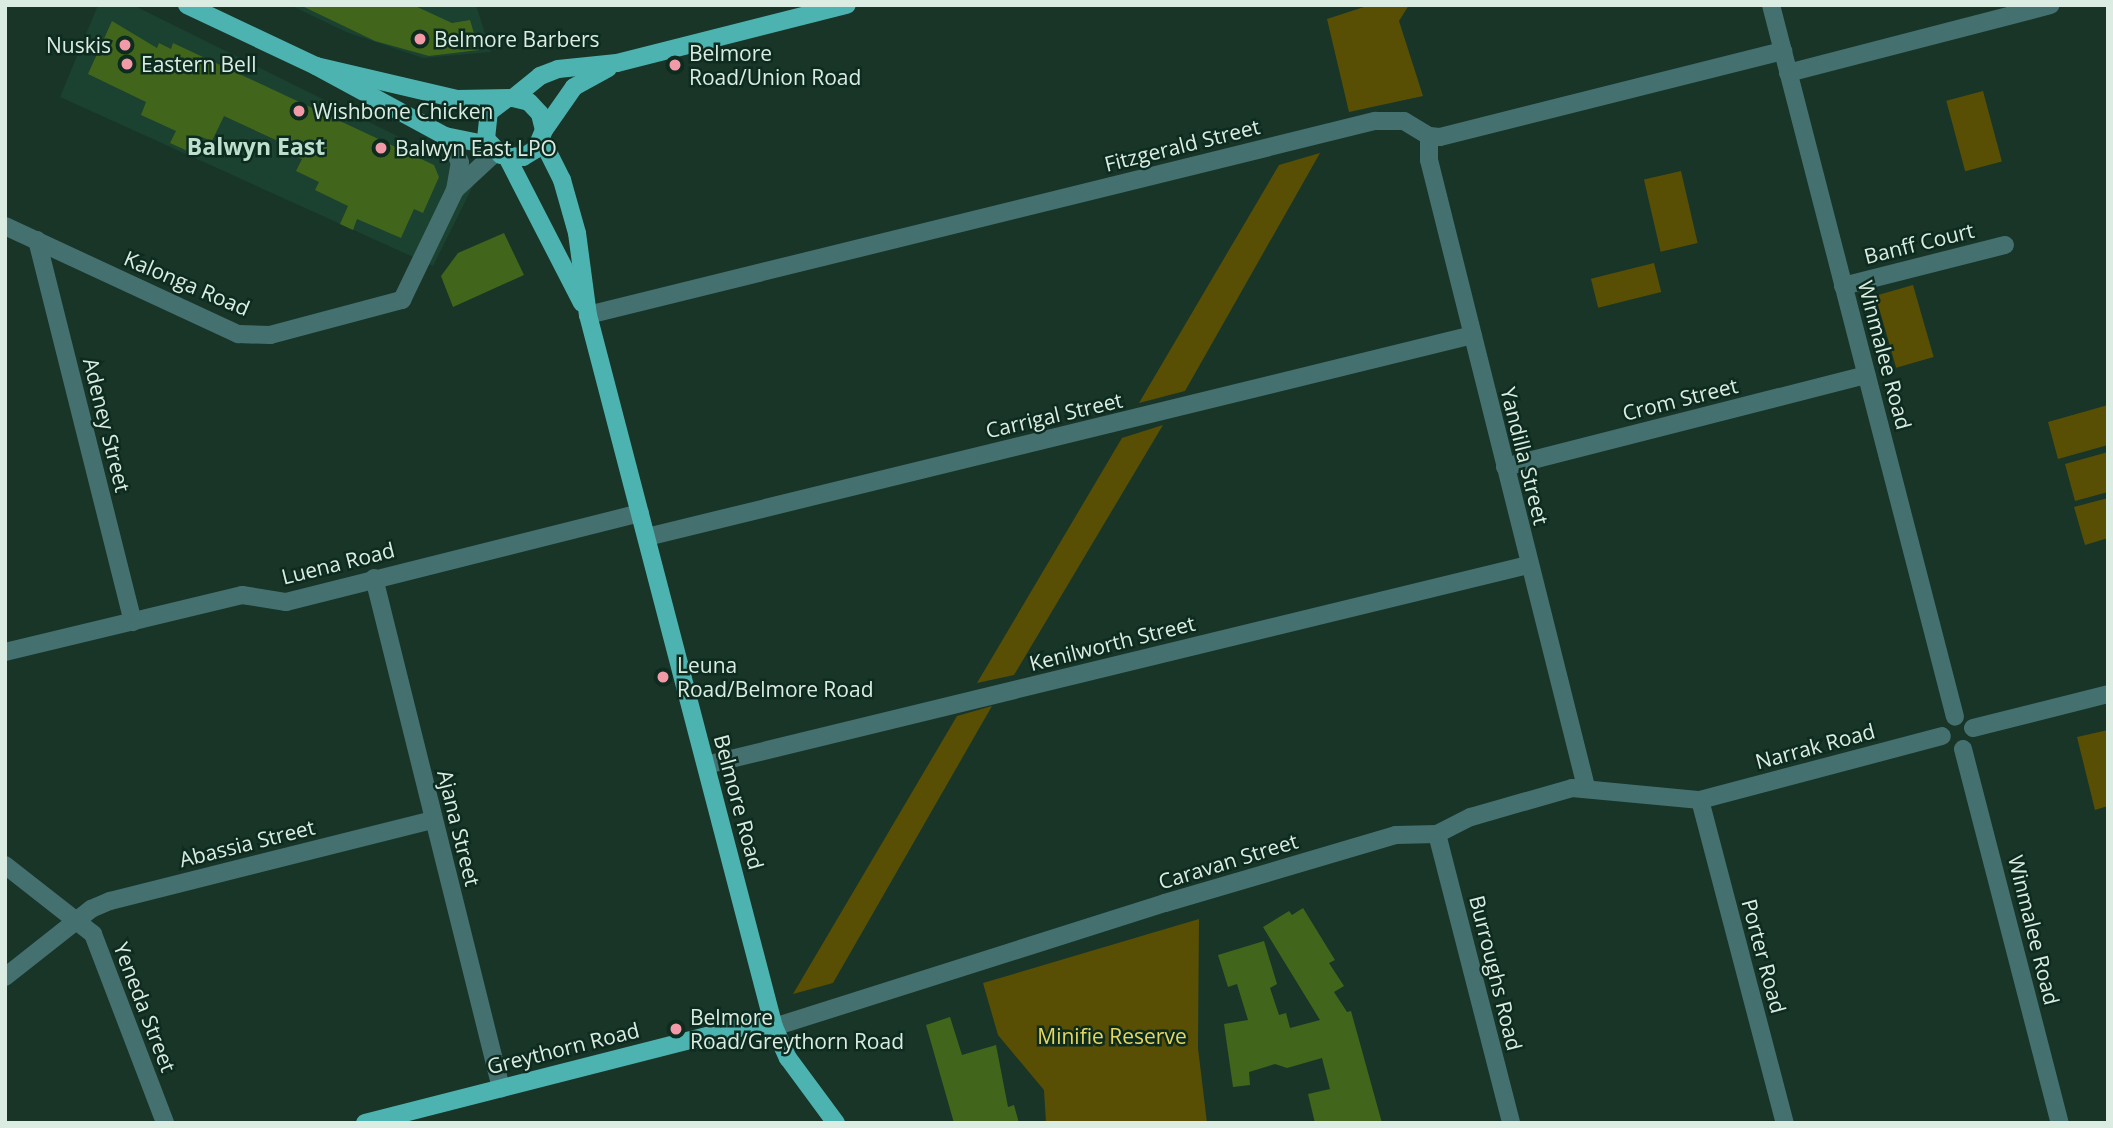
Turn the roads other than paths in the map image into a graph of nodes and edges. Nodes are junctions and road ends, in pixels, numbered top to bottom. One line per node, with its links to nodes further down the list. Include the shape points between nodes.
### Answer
1 (187, 5): 7 (main road)
2 (847, 5): 6 (main road)
3 (1771, 5): 5 (street, Winmalee Road)
4 (2050, 5): 8 (street)
5 (1783, 51): 8 (street, Winmalee Road); 12 (street, via 1440,137)
6 (617, 63): 9 (main road, via 558,69); 10 (main road, via 574,87)
7 (316, 65): 9 (main road, via 438,95); 11 (main road)
8 (1788, 73): 18 (street, Winmalee Road)
9 (509, 99): 10 (main road, Belmore Road, via 536,107); 13 (main road, via 486,118)
10 (543, 135): 13 (main road, via 527,155); 19 (main road, Belmore Road, via 577,233)
11 (445, 136): 13 (main road); 14 (street, Kalonga Road, via 460,162)
12 (1429, 136): 19 (street, Fitzgerald Street, via 1405,121 1375,121); 20 (street, Yandilla Street, via 1429,160)
13 (498, 151): 14 (street, Kalonga Road); 19 (main road, Belmore Road)
14 (455, 190): 16 (street, Kalonga Road, via 402,300 270,335 238,334)
15 (5, 226): 16 (street, Kalonga Road)
16 (37, 240): 27 (street, Adeney Street)
17 (2005, 245): 18 (street, Banff Court)
18 (1843, 286): 21 (street, Winmalee Road)
19 (588, 315): 23 (main road, Belmore Road)
20 (1473, 335): 22 (street, Yandilla Street); 24 (street, Carrigal Street)
21 (1866, 375): 22 (street, Crom Street); 30 (street, Winmalee Road)
22 (1505, 467): 25 (street, Yandilla Street)
23 (640, 513): 24 (main road, Belmore Road); 26 (street, Luena Road)
24 (647, 537): 34 (main road, Belmore Road)
25 (1528, 565): 34 (street, Kenilworth Street); 35 (street, Yandilla Street)
26 (374, 578): 27 (street, Luena Road, via 286,602 242,595); 37 (street, Ajana Street)
27 (133, 622): 28 (street, Luena Road)
28 (5, 652)
29 (2108, 694): 31 (street)
30 (1955, 717): 31 (street, via 1966,719); 32 (street, via 1946,722)
31 (1973, 728): 33 (street, via 1973,738)
32 (1942, 736): 33 (street, via 1950,747); 36 (street, Narrak Road)
33 (1963, 748): 49 (street, Winmalee Road)
34 (706, 765): 42 (main road, Belmore Road)
35 (1586, 787): 36 (street, Caravan Street); 38 (street, Caravan Street, via 1471,817)
36 (1700, 800): 48 (street, Porter Road)
37 (433, 820): 40 (street, Abassia Street, via 110,901 91,909); 43 (street, Ajana Street)
38 (1437, 834): 42 (street, Caravan Street, via 1396,835); 47 (street, Burroughs Road)
39 (5, 865): 40 (street, Yeneda Street)
40 (78, 922): 41 (street, Abassia Street); 44 (street, Yeneda Street, via 93,934)
41 (5, 977)
42 (774, 1027): 43 (main road, Greythorn Road, via 737,1028); 46 (main road, Belmore Road, via 788,1058)
43 (500, 1088): 45 (main road, Greythorn Road)
44 (165, 1123)
45 (365, 1123)
46 (836, 1123)
47 (1511, 1123)
48 (1785, 1123)
49 (2060, 1123)

